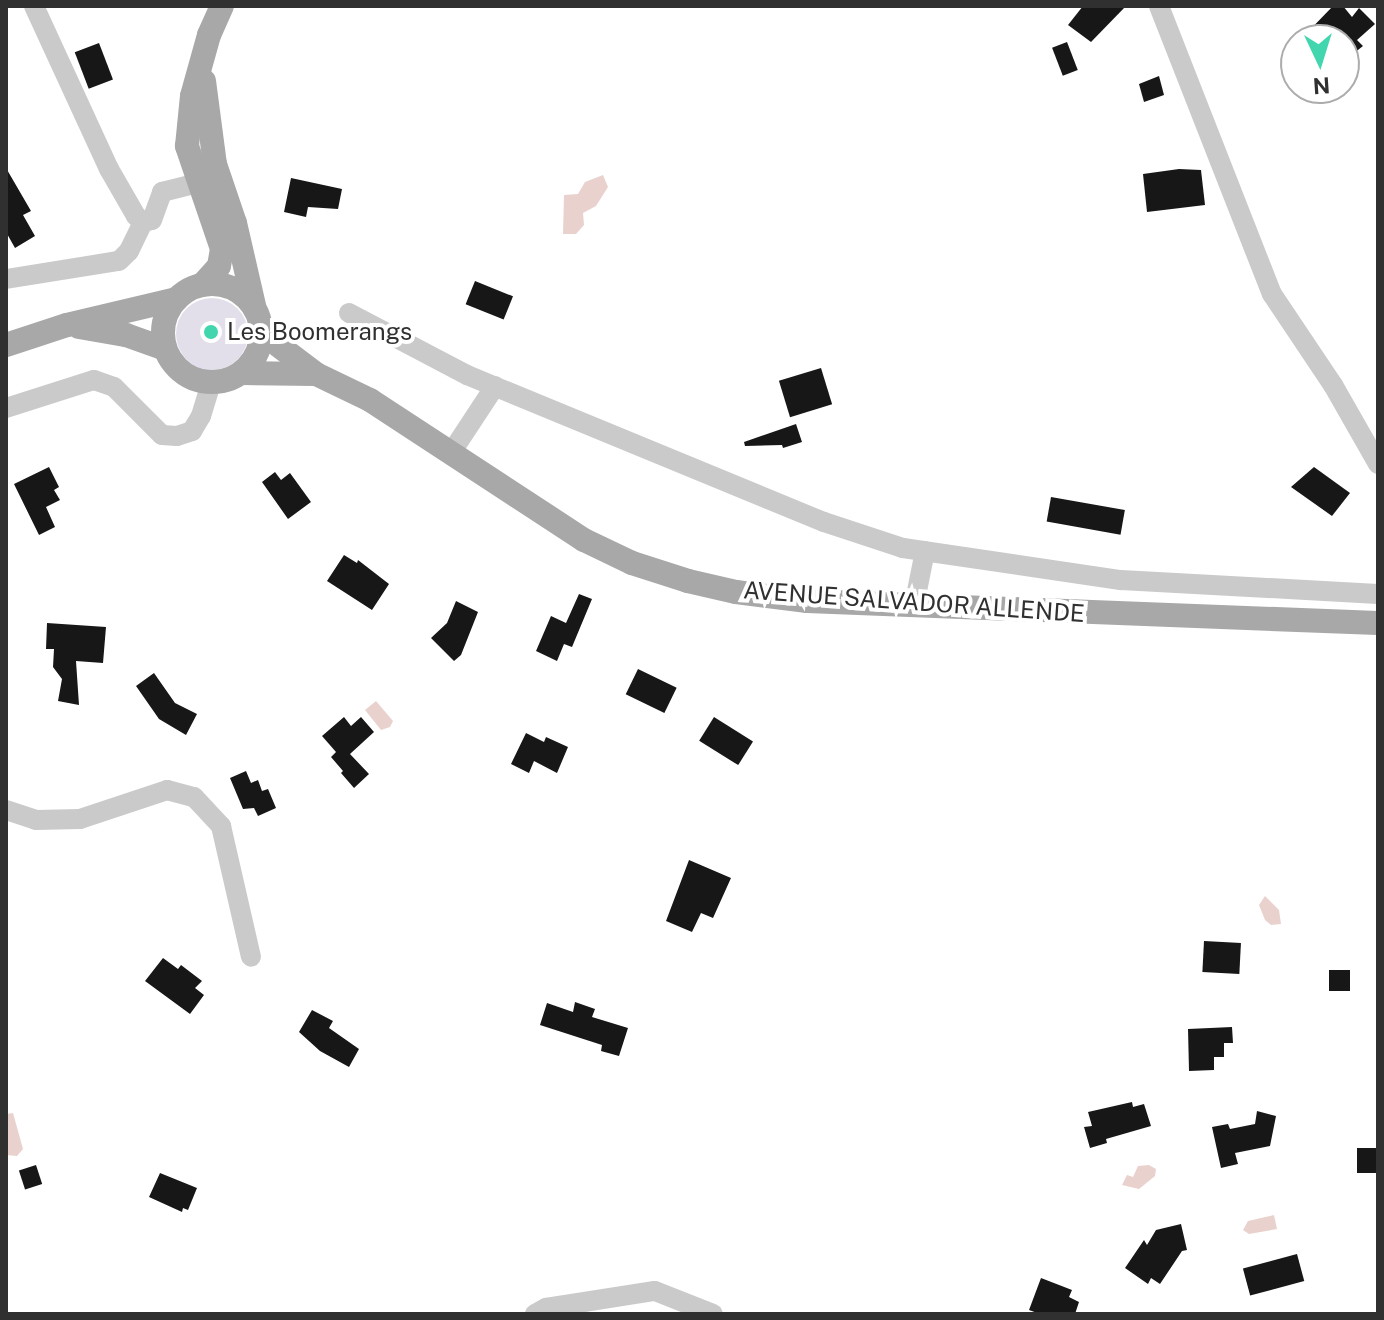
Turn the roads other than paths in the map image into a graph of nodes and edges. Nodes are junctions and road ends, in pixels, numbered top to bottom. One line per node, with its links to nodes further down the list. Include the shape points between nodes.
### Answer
1 (34, 6): 6 (street, via 109,169)
2 (222, 6): 4 (main road)
3 (1159, 6): 23 (street, via 1272,294)
4 (203, 66): 5 (main road, via 192,96 187,146); 7 (main road, via 215,164)
5 (197, 183): 6 (street, via 162,192 152,220); 7 (street, via 209,184 223,215); 9 (main road, via 222,249 219,266)
6 (143, 222): 8 (street, via 119,261)
7 (235, 223): 11 (main road)
8 (6, 279)
9 (202, 285): 10 (main road); 11 (main road, via 231,287)
10 (177, 299): 13 (main road); 16 (main road, via 164,322)
11 (254, 305): 14 (main road)
12 (349, 313): 20 (street)
13 (67, 325): 15 (main road); 16 (main road, via 126,335)
14 (262, 333): 17 (main road, via 257,355); 18 (main road, AVENUE SALVADOR ALLENDE)
15 (6, 345)
16 (165, 349): 19 (main road, via 183,373)
17 (242, 373): 18 (main road, AVENUE SALVADOR ALLENDE); 19 (main road)
18 (316, 374): 22 (main road, AVENUE SALVADOR ALLENDE, via 370,400)
19 (211, 383): 21 (street, via 192,431 177,436 162,435 114,387 94,380)
20 (495, 386): 22 (street); 24 (street, via 824,522)
21 (6, 408)
22 (451, 453): 26 (main road, AVENUE SALVADOR ALLENDE, via 547,518 632,563 736,592)
23 (1378, 464)
24 (925, 551): 25 (street, via 1121,580); 26 (street)
25 (1378, 594)
26 (914, 606): 27 (main road, AVENUE SALVADOR ALLENDE)
27 (1378, 623)
28 (6, 810): 29 (street, via 36,820 80,819 167,790 194,797 221,826)
29 (251, 957)
30 (535, 1314): 31 (street, via 655,1291)
31 (713, 1314)

